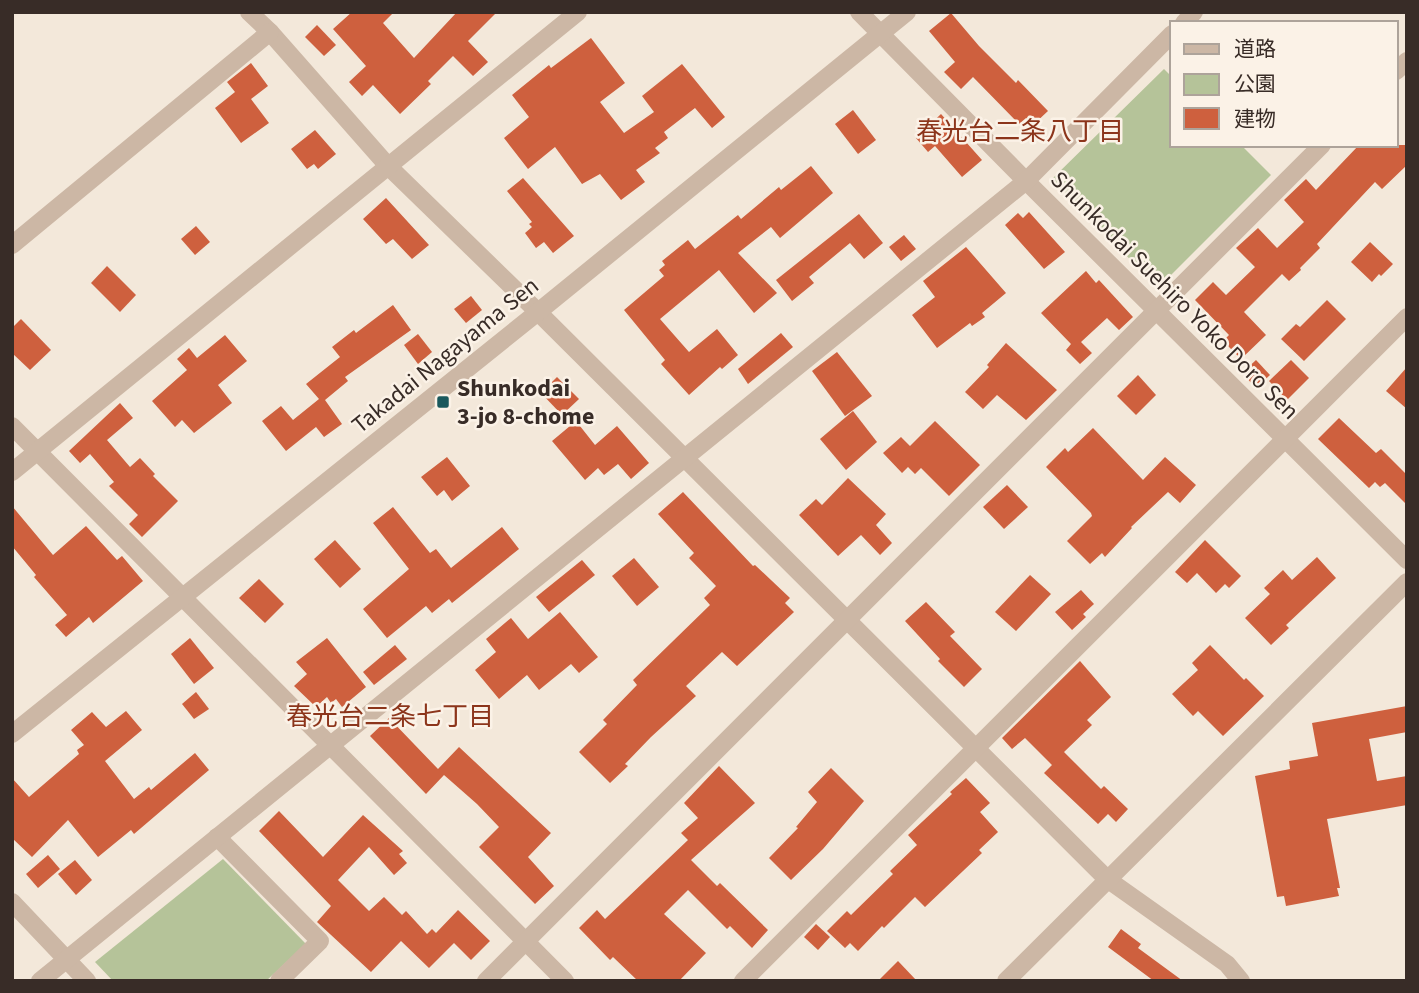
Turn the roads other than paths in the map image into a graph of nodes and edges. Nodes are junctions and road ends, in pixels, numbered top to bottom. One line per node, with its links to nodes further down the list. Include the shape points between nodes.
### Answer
1 (248, 12): 5 (street)
2 (859, 12): 6 (street, Shunkodai Suehiro Yoko Doro Sen)
3 (907, 12): 6 (street, Takadai Nagayama Sen)
4 (569, 15): 9 (street)
5 (270, 32): 9 (street); 11 (street)
6 (880, 33): 10 (street, Shunkodai Suehiro Yoko Doro Sen); 13 (street, Takadai Nagayama Sen)
7 (1170, 36): 10 (street)
8 (1320, 147): 12 (street)
9 (388, 166): 13 (street); 17 (street)
10 (1026, 181): 12 (street, Shunkodai Suehiro Yoko Doro Sen); 18 (street)
11 (12, 245)
12 (1157, 311): 16 (street, Shunkodai Suehiro Yoko Doro Sen); 23 (street)
13 (538, 312): 18 (street); 22 (street, Takadai Nagayama Sen)
14 (1407, 317): 16 (street)
15 (12, 426): 17 (street)
16 (1285, 439): 20 (street, Shunkodai Suehiro Yoko Doro Sen); 26 (street)
17 (38, 451): 19 (street); 22 (street)
18 (685, 459): 23 (street); 25 (street)
19 (12, 472)
20 (1407, 560)
21 (1407, 582): 28 (street)
22 (181, 598): 24 (street, Takadai Nagayama Sen); 25 (street)
23 (847, 620): 26 (street); 30 (street)
24 (12, 734)
25 (330, 745): 27 (street); 30 (street)
26 (974, 748): 28 (street); 37 (street)
27 (217, 837): 31 (street); 34 (street, via 320,941)
28 (1107, 879): 38 (street); 39 (street, via 1227,964)
29 (12, 902): 31 (street)
30 (526, 943): 35 (street); 36 (street)
31 (66, 960): 32 (street); 33 (street)
32 (40, 981)
33 (87, 981)
34 (279, 981)
35 (486, 981)
36 (565, 981)
37 (743, 981)
38 (1006, 981)
39 (1241, 981)

